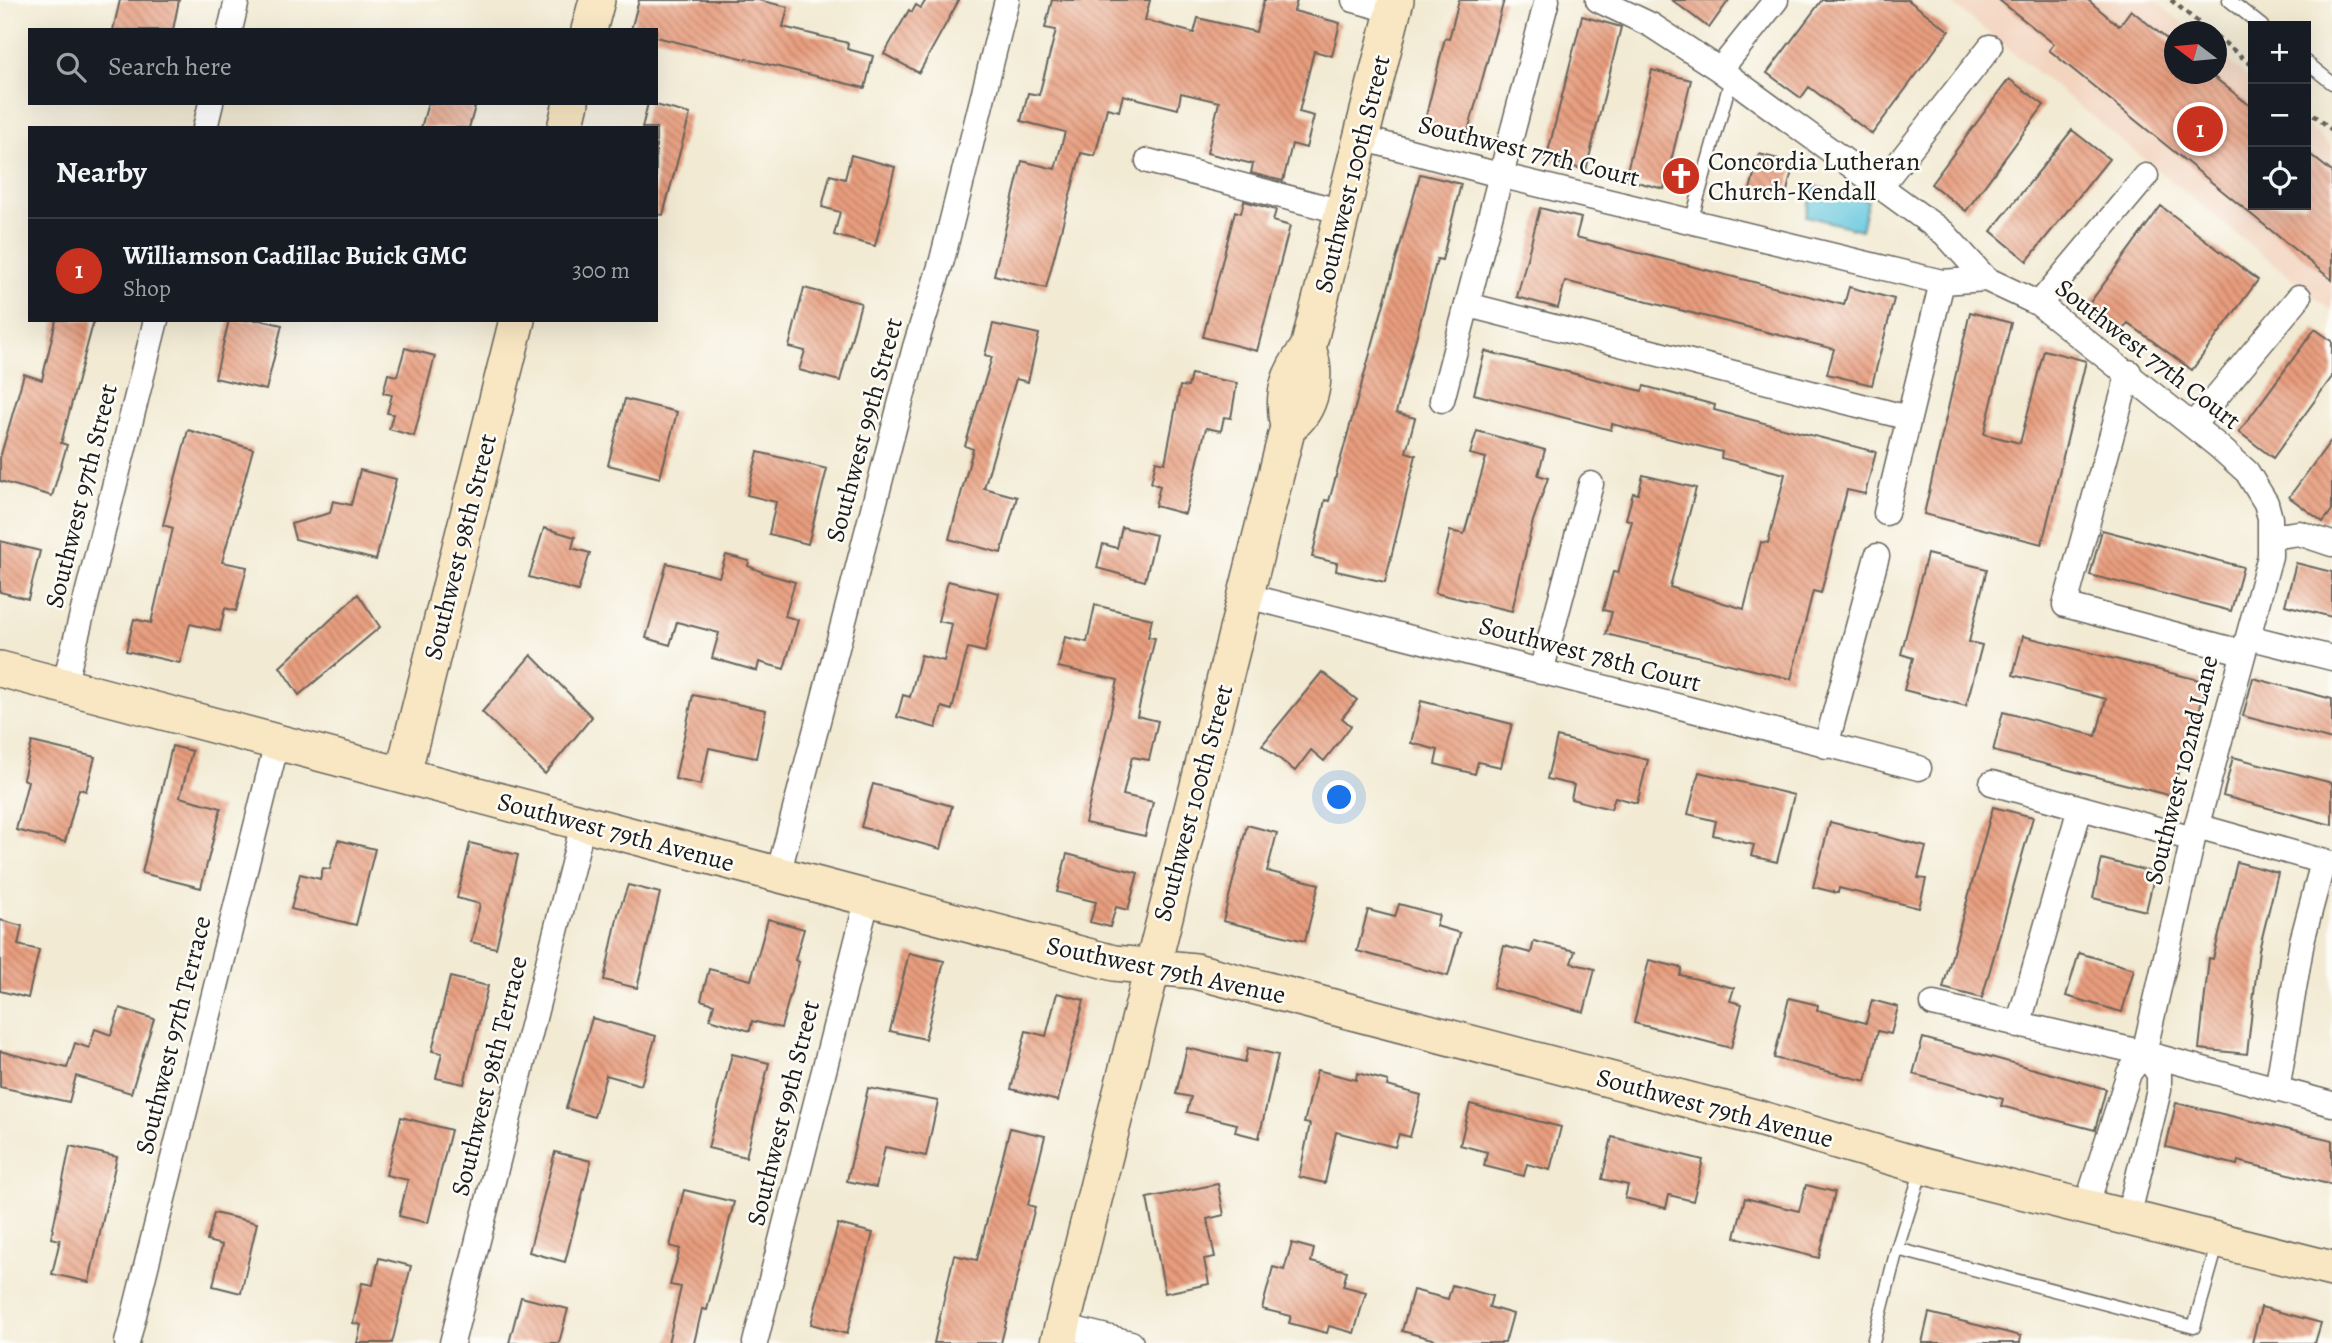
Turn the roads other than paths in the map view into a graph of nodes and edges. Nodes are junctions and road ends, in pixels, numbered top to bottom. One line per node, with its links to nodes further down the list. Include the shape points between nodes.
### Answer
1 (237, 0): 11 (street)
2 (597, 0): 12 (street)
3 (1007, 0): 60 (street, Southwest 99th Street)
4 (1354, 0): 9 (street)
5 (1547, 0): 23 (street)
6 (1598, 0): 15 (street, via 1651,25)
7 (1776, 0): 15 (street)
8 (2229, 0): 10 (lane)
9 (1395, 5): 21 (street, Southwest 100th Street)
10 (2256, 21)
11 (230, 28)
12 (590, 28)
13 (1990, 47): 25 (street)
14 (2311, 66): 16 (lane)
15 (1726, 75): 25 (street); 27 (lane)
16 (2332, 83)
17 (211, 105): 19 (street)
18 (571, 105): 20 (street)
19 (205, 126)
20 (565, 126)
21 (1361, 138): 23 (street, Southwest 77th Court); 26 (street, Southwest 100th Street)
22 (1148, 161): 26 (street)
23 (1503, 176): 27 (street, Southwest 77th Court); 32 (street)
24 (2146, 176): 31 (street)
25 (1880, 187): 28 (street, via 1944,233)
26 (1343, 212): 45 (street, Southwest 100th Street, via 1308,348 1286,384 1288,427)
27 (1691, 222): 29 (street, Southwest 77th Court)
28 (1986, 279): 29 (street, Southwest 77th Court); 31 (street, Southwest 77th Court)
29 (1942, 282): 37 (street)
30 (2299, 297): 38 (street)
31 (2039, 304): 35 (street, Southwest 77th Court)
32 (1468, 305): 36 (street); 37 (street)
33 (155, 322): 50 (street, Southwest 97th Street)
34 (516, 322): 54 (street, Southwest 98th Street)
35 (2129, 372): 38 (street, Southwest 77th Court); 46 (street, via 2065,605)
36 (1443, 400)
37 (1909, 418): 41 (street)
38 (2193, 425): 40 (street, Southwest 77th Court, via 2247,472)
39 (1591, 484): 49 (street)
40 (2266, 503): 42 (street, Southwest 102nd Lane)
41 (1886, 513)
42 (2271, 537): 43 (street, via 2299,533); 46 (street, Southwest 102nd Lane, via 2270,556)
43 (2332, 544)
44 (1877, 555): 52 (street)
45 (1247, 596): 49 (street, Southwest 78th Court); 62 (street, Southwest 100th Street)
46 (2245, 644): 47 (street); 58 (street, Southwest 102nd Lane)
47 (2332, 659)
48 (0, 669): 50 (street, Southwest 79th Avenue)
49 (1541, 672): 52 (street, Southwest 78th Court)
50 (64, 686): 51 (street, Southwest 79th Avenue)
51 (277, 742): 54 (street, Southwest 79th Avenue); 75 (street, Southwest 97th Terrace)
52 (1826, 746): 53 (street, Southwest 78th Court)
53 (1919, 768)
54 (403, 774): 57 (street, Southwest 79th Avenue)
55 (1992, 783): 56 (street)
56 (2080, 808): 58 (street); 64 (street)
57 (583, 824): 60 (street, Southwest 79th Avenue); 76 (street, Southwest 98th Terrace)
58 (2195, 832): 59 (street); 65 (street, Southwest 102nd Lane)
59 (2327, 863): 66 (street, via 2302,941)
60 (778, 875): 61 (street, Southwest 79th Avenue)
61 (868, 897): 62 (street, Southwest 79th Avenue, via 1114,963); 77 (street, Southwest 99th Street)
62 (1151, 967): 68 (street, Southwest 79th Avenue, via 1195,971 1416,1028); 74 (street, Southwest 100th Street)
63 (1933, 1004): 64 (street)
64 (2018, 1026): 65 (street)
65 (2144, 1053): 66 (street); 69 (street, Southwest 102nd Lane, via 2129,1073); 70 (street, via 2159,1074 2159,1090)
66 (2277, 1090): 67 (street)
67 (2332, 1104)
68 (1922, 1166): 69 (street, Southwest 79th Avenue); 72 (lane)
69 (2085, 1208): 70 (street, Southwest 79th Avenue)
70 (2128, 1219): 71 (street, Southwest 79th Avenue)
71 (2218, 1241): 72 (lane, via 2194,1328); 73 (street, Southwest 79th Avenue)
72 (1897, 1249): 79 (lane)
73 (2332, 1269)
74 (1060, 1334): 78 (street)
75 (127, 1343)
76 (452, 1343)
77 (755, 1343)
78 (1131, 1343)
79 (1873, 1343)

